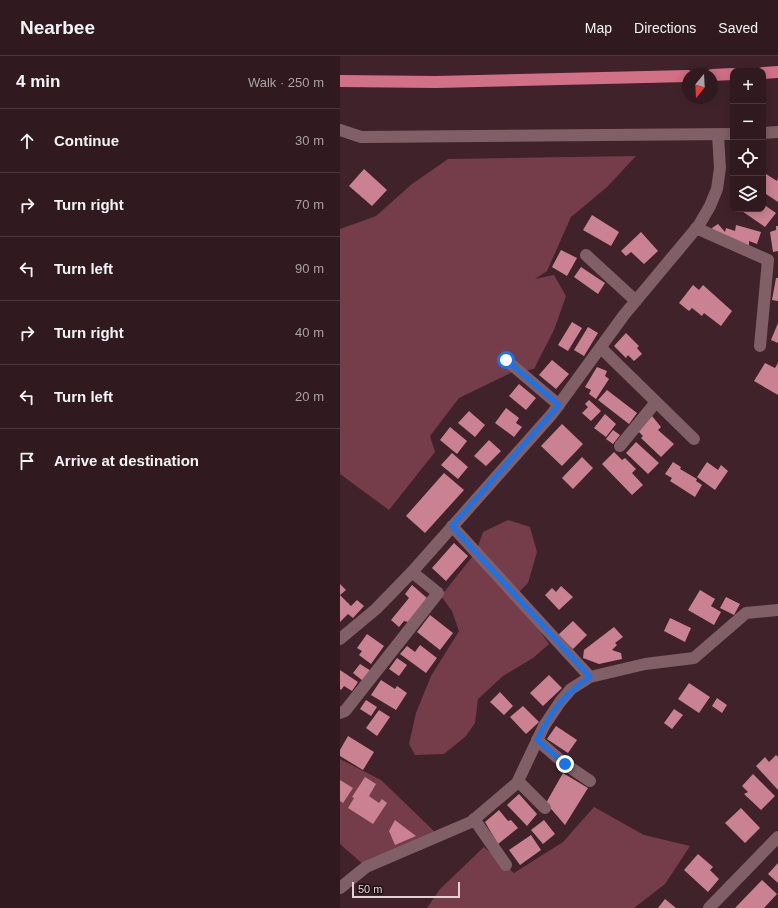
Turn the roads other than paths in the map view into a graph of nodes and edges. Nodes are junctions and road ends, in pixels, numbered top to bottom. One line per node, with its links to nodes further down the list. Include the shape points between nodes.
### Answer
1 (778, 72): 2 (highway)
2 (766, 73)
3 (730, 74): 4 (highway)
4 (718, 75)
5 (682, 76): 6 (highway, via 436,82)
6 (340, 81)
7 (340, 130): 11 (street, via 361,137)
8 (766, 132): 9 (street)
9 (778, 132)
10 (730, 134): 11 (street)
11 (718, 135): 12 (street, via 720,168 717,189)
12 (696, 228): 14 (street); 15 (street, via 768,260)
13 (586, 255): 14 (street)
14 (636, 300): 16 (street)
15 (760, 346)
16 (601, 348): 18 (street); 19 (street)
17 (506, 360): 19 (street)
18 (656, 402): 20 (street); 21 (street)
19 (559, 405): 22 (street)
20 (694, 439)
21 (620, 446)
22 (452, 526): 23 (street); 26 (street)
23 (412, 572): 25 (street, via 376,609); 27 (street, via 438,593 345,711)
24 (778, 610): 26 (street, via 746,613 694,658 645,664)
25 (340, 640)
26 (590, 677): 28 (street, via 571,689 560,702)
27 (340, 713)
28 (537, 740): 29 (street); 30 (street)
29 (518, 781): 31 (street); 32 (street)
30 (590, 781)
31 (545, 808)
32 (474, 819): 34 (street); 35 (street, via 366,867)
33 (778, 837): 36 (street)
34 (506, 866)
35 (340, 888)
36 (709, 908)

